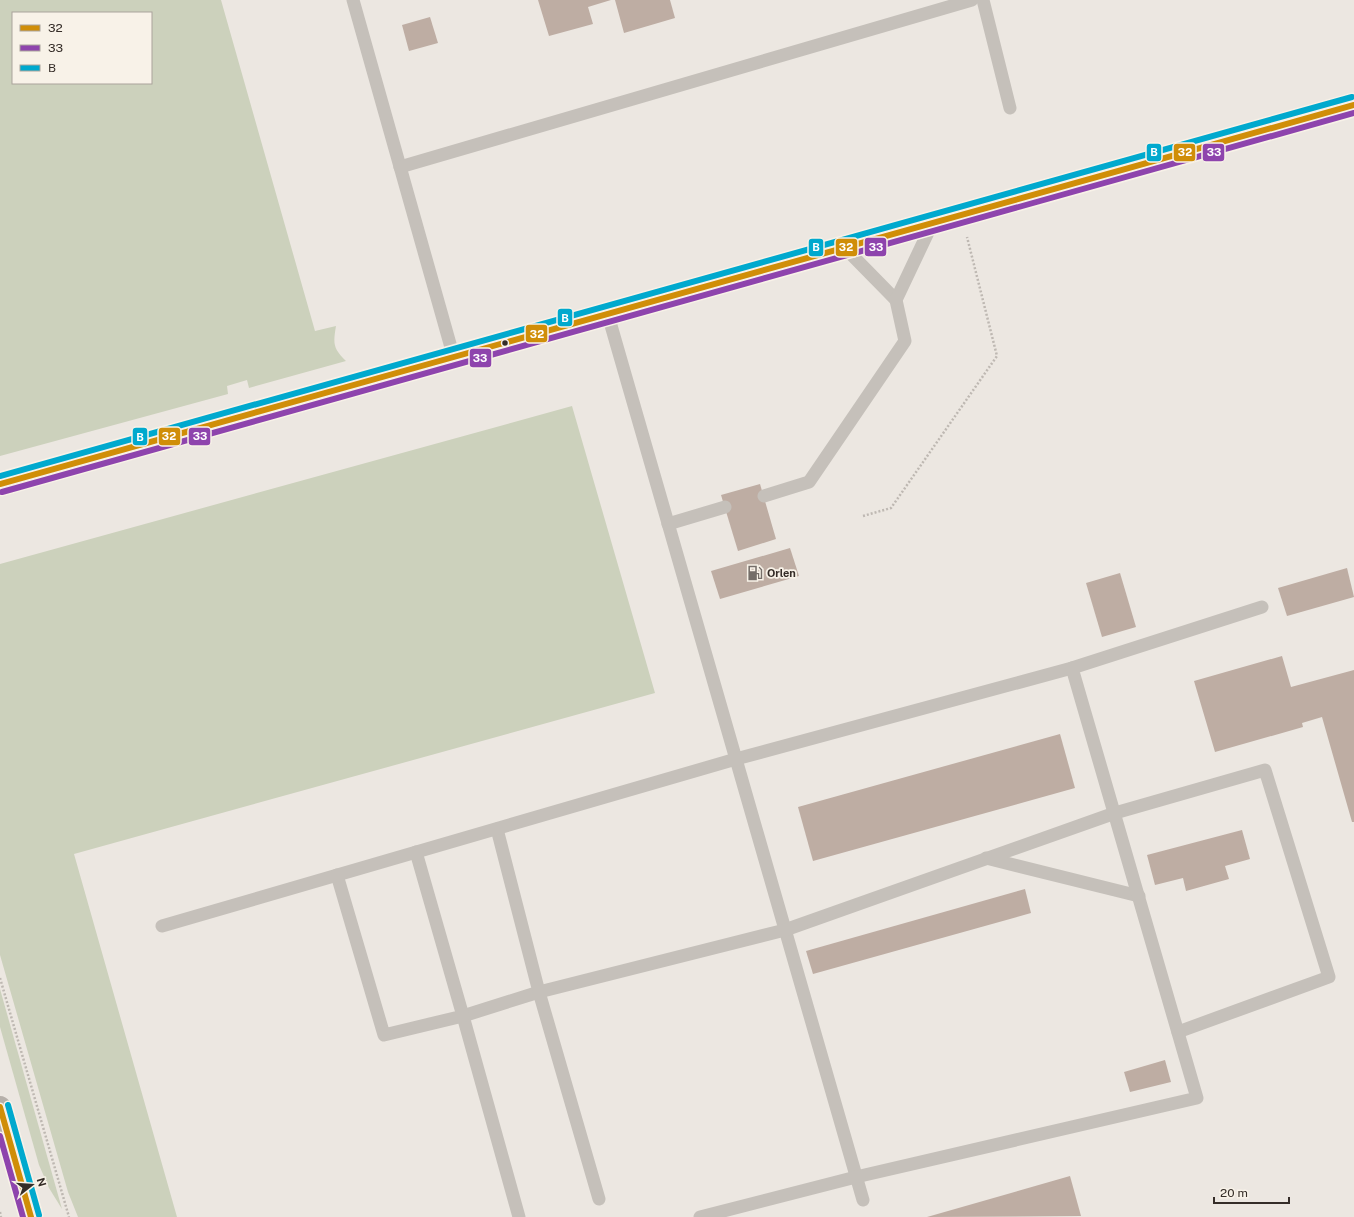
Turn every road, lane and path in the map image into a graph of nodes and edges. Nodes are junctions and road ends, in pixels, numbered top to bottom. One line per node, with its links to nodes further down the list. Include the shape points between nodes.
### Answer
1 (353, 0): 6 (lane)
2 (972, 0): 6 (lane)
3 (983, 0): 5 (lane)
4 (1354, 105): 7 (street)
5 (1010, 108)
6 (400, 168): 12 (lane)
7 (932, 224): 9 (street); 10 (lane)
8 (966, 231): 16 (path, via 997,356 891,508)
9 (845, 248): 10 (lane); 11 (street)
10 (896, 300): 14 (lane, via 905,341 808,482)
11 (608, 315): 12 (street); 17 (lane)
12 (454, 358): 13 (street)
13 (0, 484)
14 (764, 496)
15 (725, 507): 17 (lane)
16 (863, 516)
17 (668, 524): 20 (lane)
18 (1262, 607): 19 (lane)
19 (1072, 668): 20 (lane); 21 (lane)
20 (736, 759): 22 (lane); 28 (lane)
21 (1114, 813): 24 (lane); 26 (lane); 32 (lane, via 1265,770 1329,978)
22 (497, 829): 23 (lane); 30 (lane)
23 (416, 852): 25 (lane); 31 (lane)
24 (986, 858): 26 (lane); 28 (lane)
25 (338, 875): 27 (lane); 31 (lane, via 384,1035)
26 (1139, 896): 32 (lane)
27 (162, 926)
28 (785, 930): 30 (lane); 34 (lane)
29 (0, 978): 40 (path)
30 (539, 992): 31 (lane); 35 (lane)
31 (463, 1016): 41 (lane)
32 (1178, 1032): 34 (lane, via 1198,1098)
33 (0, 1107): 39 (main road)
34 (856, 1177): 36 (lane); 42 (lane)
35 (599, 1199)
36 (863, 1200)
37 (0, 1212): 38 (path)
38 (2, 1217)
39 (31, 1217)
40 (69, 1217)
41 (518, 1217)
42 (700, 1217)

